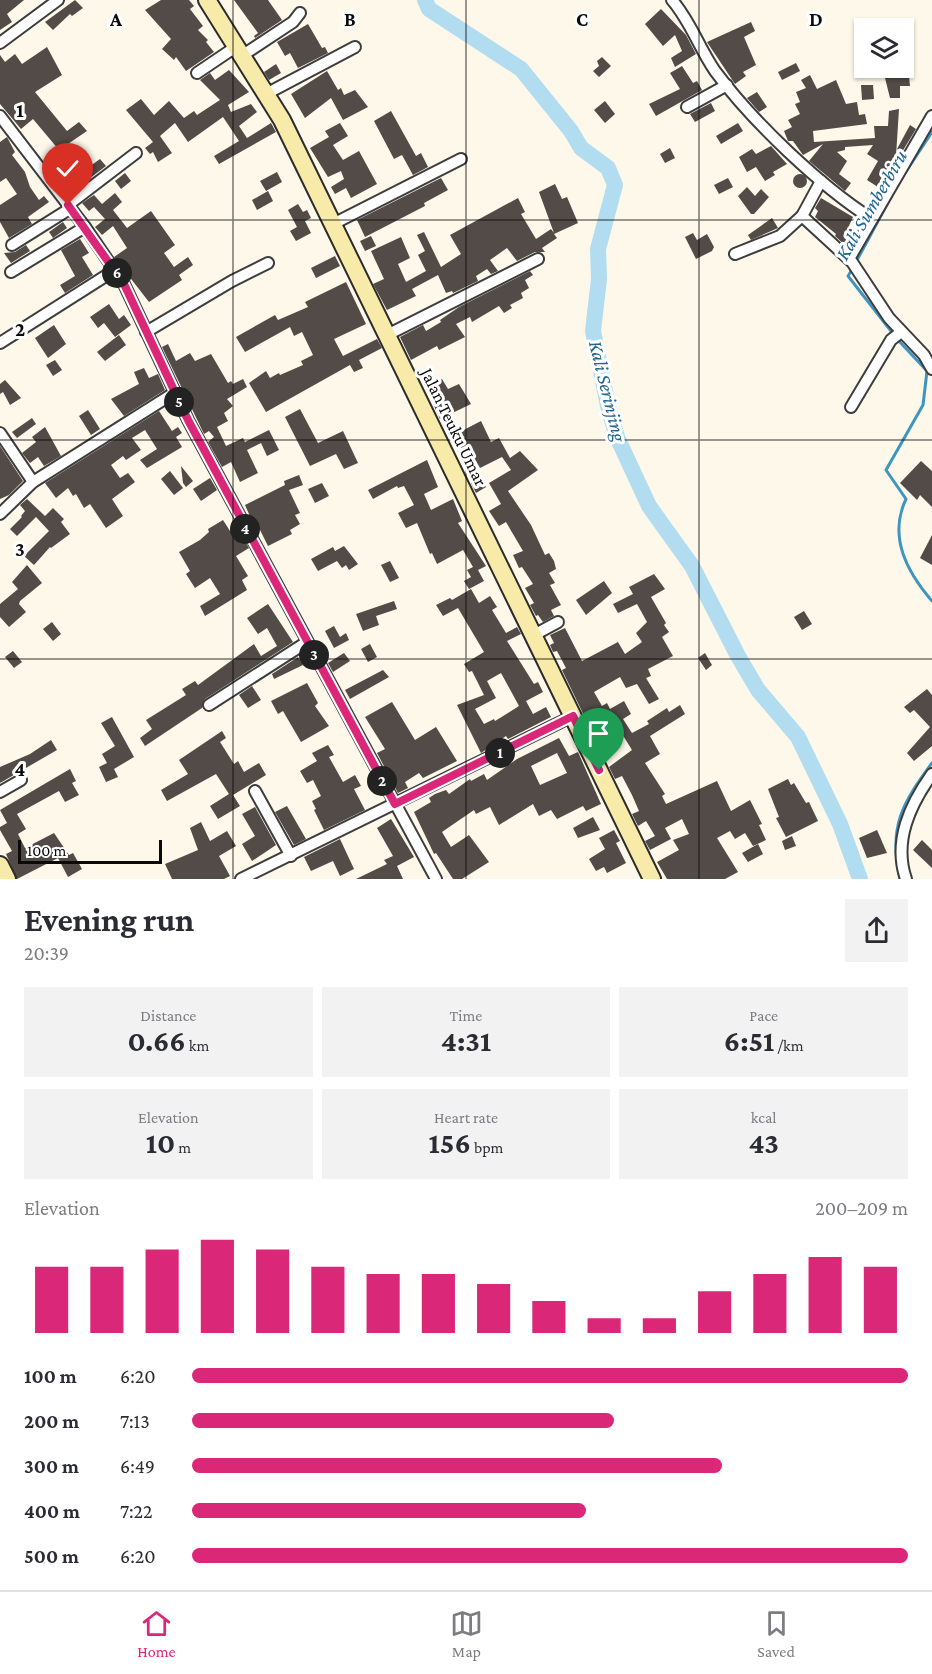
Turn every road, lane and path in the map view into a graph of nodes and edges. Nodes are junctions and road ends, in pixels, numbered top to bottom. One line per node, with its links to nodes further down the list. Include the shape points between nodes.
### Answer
1 (58, 0): 5 (street)
2 (207, 0): 7 (main road, Jalan Teuku Umar)
3 (672, 0): 9 (street, via 690,22 714,69)
4 (300, 13): 7 (street, via 293,22)
5 (0, 43)
6 (355, 46): 10 (street)
7 (240, 51): 8 (street); 10 (main road, Jalan Teuku Umar)
8 (197, 74)
9 (727, 85): 11 (street); 16 (street)
10 (266, 94): 20 (main road, Jalan Teuku Umar)
11 (687, 107)
12 (0, 116): 17 (street)
13 (932, 116): 19 (street)
14 (136, 153): 17 (street)
15 (461, 159): 20 (street)
16 (821, 181): 18 (street); 19 (street)
17 (69, 207): 21 (street); 22 (street)
18 (802, 216): 23 (street, via 780,236); 26 (street)
19 (872, 219): 26 (street)
20 (333, 224): 30 (main road, Jalan Teuku Umar)
21 (85, 227): 27 (street); 28 (street)
22 (12, 245)
23 (735, 254)
24 (538, 258): 30 (street)
25 (268, 263): 29 (street)
26 (853, 263): 31 (street)
27 (115, 270): 29 (street); 32 (street)
28 (11, 272)
29 (146, 332): 34 (street)
30 (387, 335): 40 (main road, Jalan Teuku Umar)
31 (896, 336): 33 (street, via 924,355); 35 (street)
32 (0, 343)
33 (932, 369)
34 (174, 393): 37 (street); 41 (street)
35 (851, 408)
36 (0, 433): 37 (street)
37 (33, 482): 38 (street)
38 (0, 514)
39 (558, 622): 40 (street)
40 (534, 635): 43 (main road, Jalan Teuku Umar)
41 (307, 642): 42 (street); 48 (street)
42 (208, 705)
43 (573, 716): 48 (street); 54 (main road, Jalan Teuku Umar)
44 (932, 774): 55 (street, via 918,794 904,827 900,856)
45 (21, 780): 47 (street)
46 (255, 791): 49 (street)
47 (0, 792)
48 (395, 804): 49 (street); 53 (street)
49 (291, 856): 52 (street)
50 (0, 865): 51 (main road)
51 (7, 879)
52 (241, 879)
53 (436, 879)
54 (652, 879)
55 (906, 879)

